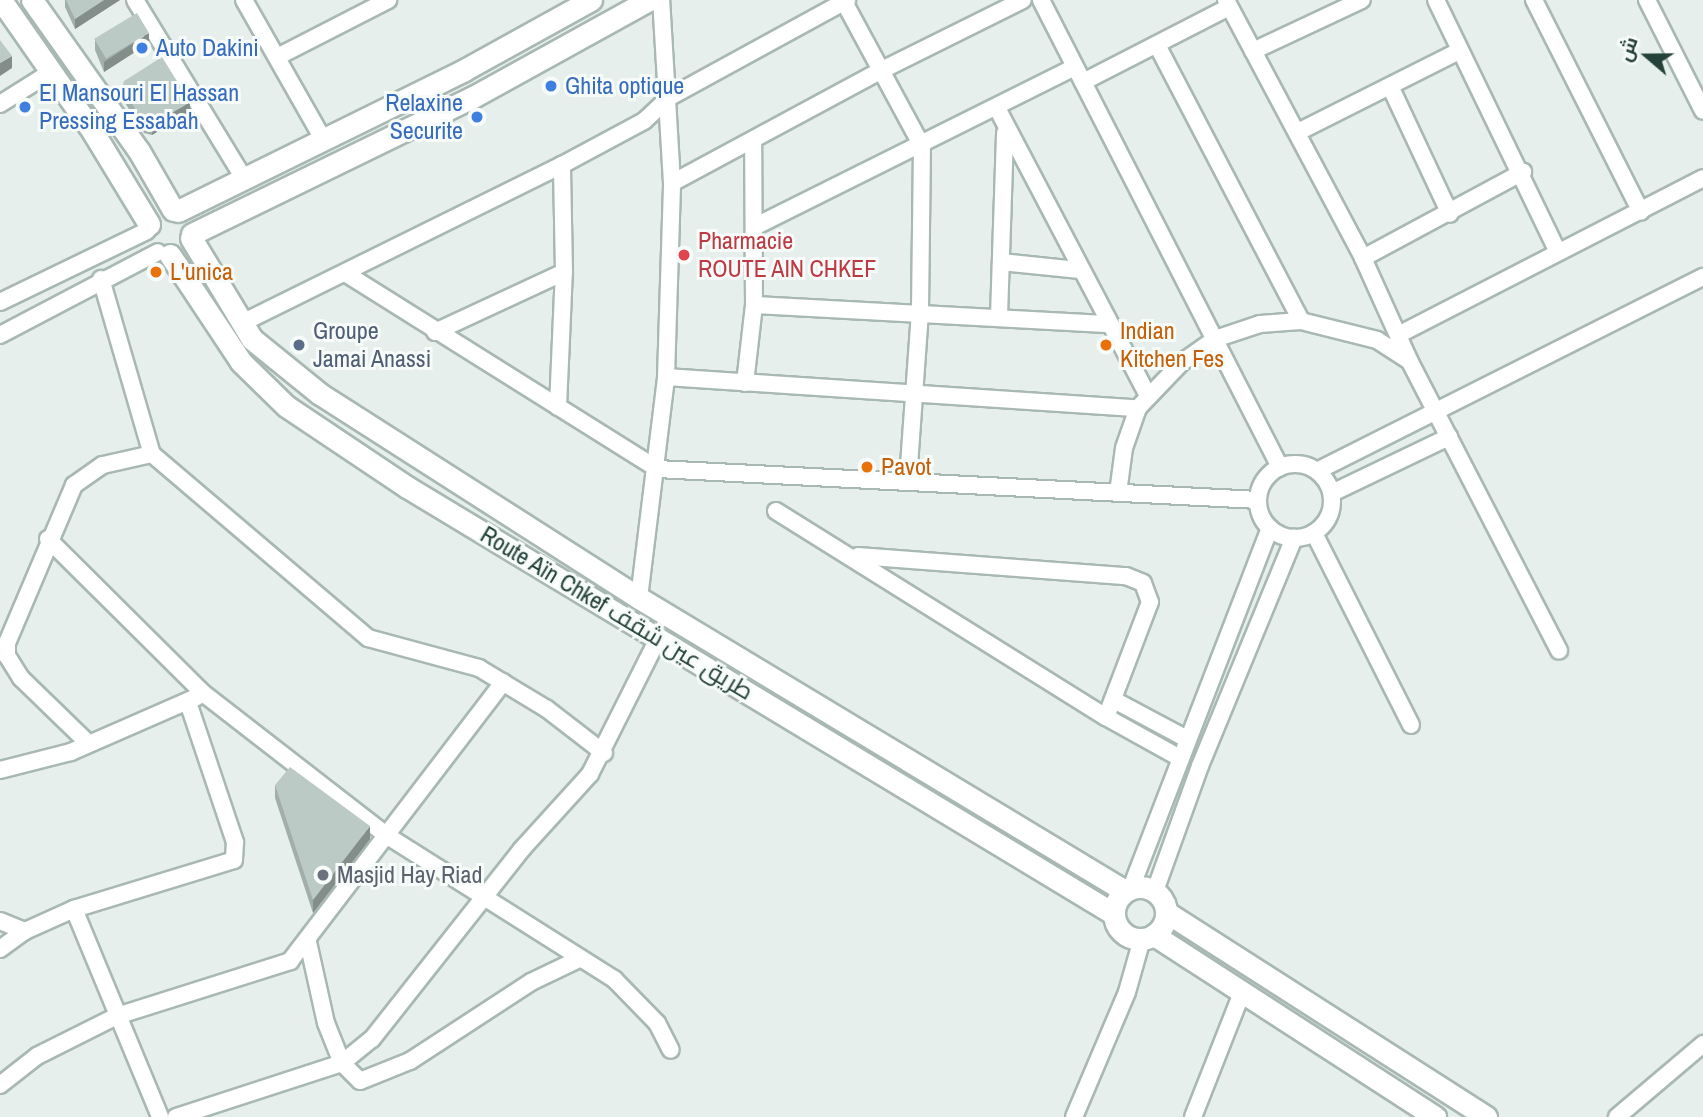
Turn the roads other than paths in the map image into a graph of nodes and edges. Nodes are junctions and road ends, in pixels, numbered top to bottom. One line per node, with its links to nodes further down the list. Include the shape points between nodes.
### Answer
1 (1, 0): 22 (main road)
2 (32, 0): 39 (main road, via 139,151)
3 (135, 0): 36 (street)
4 (244, 0): 20 (street)
5 (388, 0): 20 (street)
6 (649, 0): 44 (main road, via 472,97)
7 (660, 0): 25 (street)
8 (844, 0): 21 (street); 25 (street)
9 (1023, 0): 21 (street)
10 (1041, 0): 23 (street)
11 (1362, 0): 18 (street)
12 (1436, 0): 19 (street)
13 (1534, 0): 40 (street)
14 (1647, 0): 28 (street)
15 (581, 2): 32 (main road)
16 (1228, 4): 17 (street); 18 (street)
17 (1157, 45): 23 (street); 58 (street)
18 (1253, 51): 30 (street)
19 (1459, 51): 24 (street); 35 (street)
20 (279, 56): 32 (street)
21 (882, 70): 31 (street); 33 (street)
22 (51, 72): 26 (street); 43 (main road)
23 (1079, 75): 27 (street); 64 (street, via 1152,225)
24 (1390, 86): 30 (street); 41 (street)
25 (670, 97): 34 (street, via 645,121); 38 (street)
26 (0, 104)
27 (997, 108): 29 (street); 33 (street)
28 (1703, 111)
29 (1006, 129): 48 (street); 49 (street)
30 (1298, 132): 47 (street)
31 (753, 140): 38 (street); 42 (street)
32 (324, 141): 36 (main road)
33 (922, 146): 42 (street); 56 (street)
34 (562, 165): 50 (street); 51 (street)
35 (1522, 172): 41 (street); 45 (street)
36 (243, 177): 39 (main road)
37 (1703, 178): 40 (street)
38 (672, 183): 66 (street)
39 (175, 211): 43 (main road, via 161,212); 44 (main road, via 190,223)
40 (1641, 212): 45 (street)
41 (1450, 214): 47 (street)
42 (756, 226): 55 (street)
43 (148, 228): 46 (main road); 54 (street)
44 (192, 236): 46 (main road, via 184,250); 59 (main road, Route Aïn Chkef طريق عين شقف)
45 (1558, 252): 63 (street)
46 (164, 253): 53 (street); 88 (main road, Route Aïn Chkef طريق عين شقف, via 241,362 286,406 408,487)
47 (1363, 258): 63 (street)
48 (1001, 262): 49 (street); 57 (street)
49 (1078, 270): 60 (street)
50 (564, 272): 61 (street); 70 (street)
51 (345, 273): 59 (street); 61 (street)
52 (1703, 277): 71 (street)
53 (101, 279): 62 (street); 73 (street)
54 (0, 302)
55 (754, 305): 56 (street); 67 (street)
56 (920, 312): 57 (street); 68 (street)
57 (999, 316): 60 (street)
58 (1301, 321): 64 (street, via 1260,324); 65 (street, via 1377,340)
59 (242, 323): 87 (main road, Route Aïn Chkef طريق عين شقف, via 252,339 320,394)
60 (1106, 324): 69 (street)
61 (435, 332): 70 (street)
62 (0, 335)
63 (1398, 335): 65 (street)
64 (1215, 339): 69 (street, via 1181,363); 74 (street)
65 (1409, 360): 71 (street)
66 (666, 377): 67 (street); 75 (street)
67 (745, 383): 68 (street)
68 (913, 394): 69 (street); 77 (street)
69 (1143, 402): 78 (street, via 1127,438)
70 (558, 407): 75 (street)
71 (1439, 412): 72 (street); 76 (street)
72 (1449, 437): 79 (street); 89 (street)
73 (152, 454): 85 (street, via 86,472 74,485); 90 (street, via 368,638 456,660)
74 (1280, 467): 76 (street, via 1302,464); 80 (street, via 1263,482)
75 (657, 469): 77 (street); 87 (street)
76 (1317, 471): 79 (street)
77 (908, 481): 78 (street)
78 (1118, 493): 80 (street)
79 (1332, 493): 83 (street, via 1330,514)
80 (1258, 500): 82 (street)
81 (776, 511): 86 (street)
82 (1270, 528): 84 (street); 96 (street)
83 (1314, 533): 84 (street); 95 (street)
84 (1294, 538): 103 (street, via 1200,766)
85 (48, 539): 91 (street); 97 (street, via 7,643 7,656 21,677)
86 (854, 555): 92 (street, via 1126,576 1143,583 1150,602); 94 (street)
87 (639, 598): 102 (main road, Route Aïn Chkef طريق عين شقف)
88 (658, 639): 98 (street); 107 (main road, Route Aïn Chkef طريق عين شقف)
89 (1559, 651)
90 (503, 682): 98 (street); 101 (street)
91 (203, 693): 93 (street); 101 (street)
92 (1114, 700): 94 (street); 96 (street)
93 (188, 702): 97 (street); 105 (street, via 235,842 234,860)
94 (1107, 718): 99 (street)
95 (1411, 725)
96 (1187, 739): 99 (street)
97 (88, 743): 100 (street, via 71,752)
98 (604, 753): 104 (street)
99 (1180, 758): 102 (street)
100 (0, 769)
101 (386, 835): 104 (street); 111 (street)
102 (1128, 890): 103 (main road); 107 (main road)
103 (1155, 891): 106 (main road)
104 (483, 896): 113 (street); 118 (street, via 372,1039)
105 (74, 909): 109 (street); 115 (street)
106 (1166, 912): 110 (main road); 126 (main road)
107 (1114, 914): 110 (main road, via 1122,932)
108 (0, 921): 109 (street)
109 (24, 932): 112 (street)
110 (1148, 937): 114 (main road); 123 (street)
111 (308, 942): 115 (street, via 278,966); 118 (street, via 326,1023)
112 (0, 949)
113 (581, 958): 117 (street, via 640,1002); 118 (street, via 531,982 452,1036 379,1076 360,1081)
114 (1241, 995): 120 (main road); 124 (street)
115 (117, 1016): 119 (street, via 37,1056); 121 (street)
116 (1703, 1044): 127 (street)
117 (671, 1050)
118 (342, 1063): 122 (street)
119 (0, 1085)
120 (1409, 1110): 125 (main road)
121 (160, 1117)
122 (176, 1117)
123 (1074, 1117)
124 (1193, 1117)
125 (1435, 1117)
126 (1486, 1117)
127 (1617, 1117)

